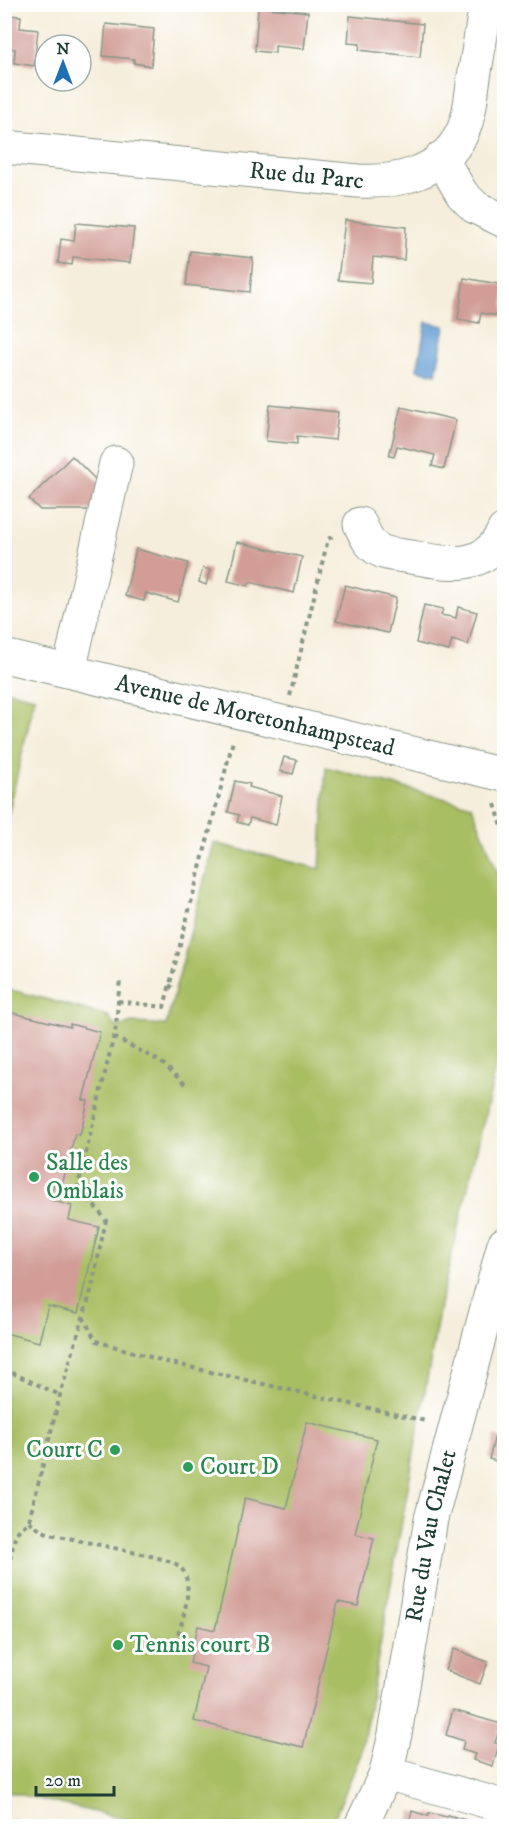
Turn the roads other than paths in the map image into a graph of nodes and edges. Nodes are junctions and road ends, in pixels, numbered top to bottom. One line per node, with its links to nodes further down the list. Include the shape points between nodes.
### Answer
1 (486, 4): 3 (street, Rue du Parc, via 468,116 456,142)
2 (4, 147): 3 (street, Rue du Parc, via 372,182 410,176)
3 (441, 158): 4 (street, via 462,194 475,207)
4 (504, 221)
5 (116, 463): 9 (street)
6 (360, 524): 7 (street, via 368,541 380,551 451,564 474,561 496,544)
7 (504, 530)
8 (4, 656): 9 (street, Avenue de Moretonhampstead)
9 (69, 671): 10 (street, Avenue de Moretonhampstead, via 240,713)
10 (500, 790)
11 (504, 1244): 12 (street, Rue du Vau Chalet, via 431,1519)
12 (386, 1773): 13 (street); 14 (street, Rue du Vau Chalet)
13 (497, 1803)
14 (361, 1827)

